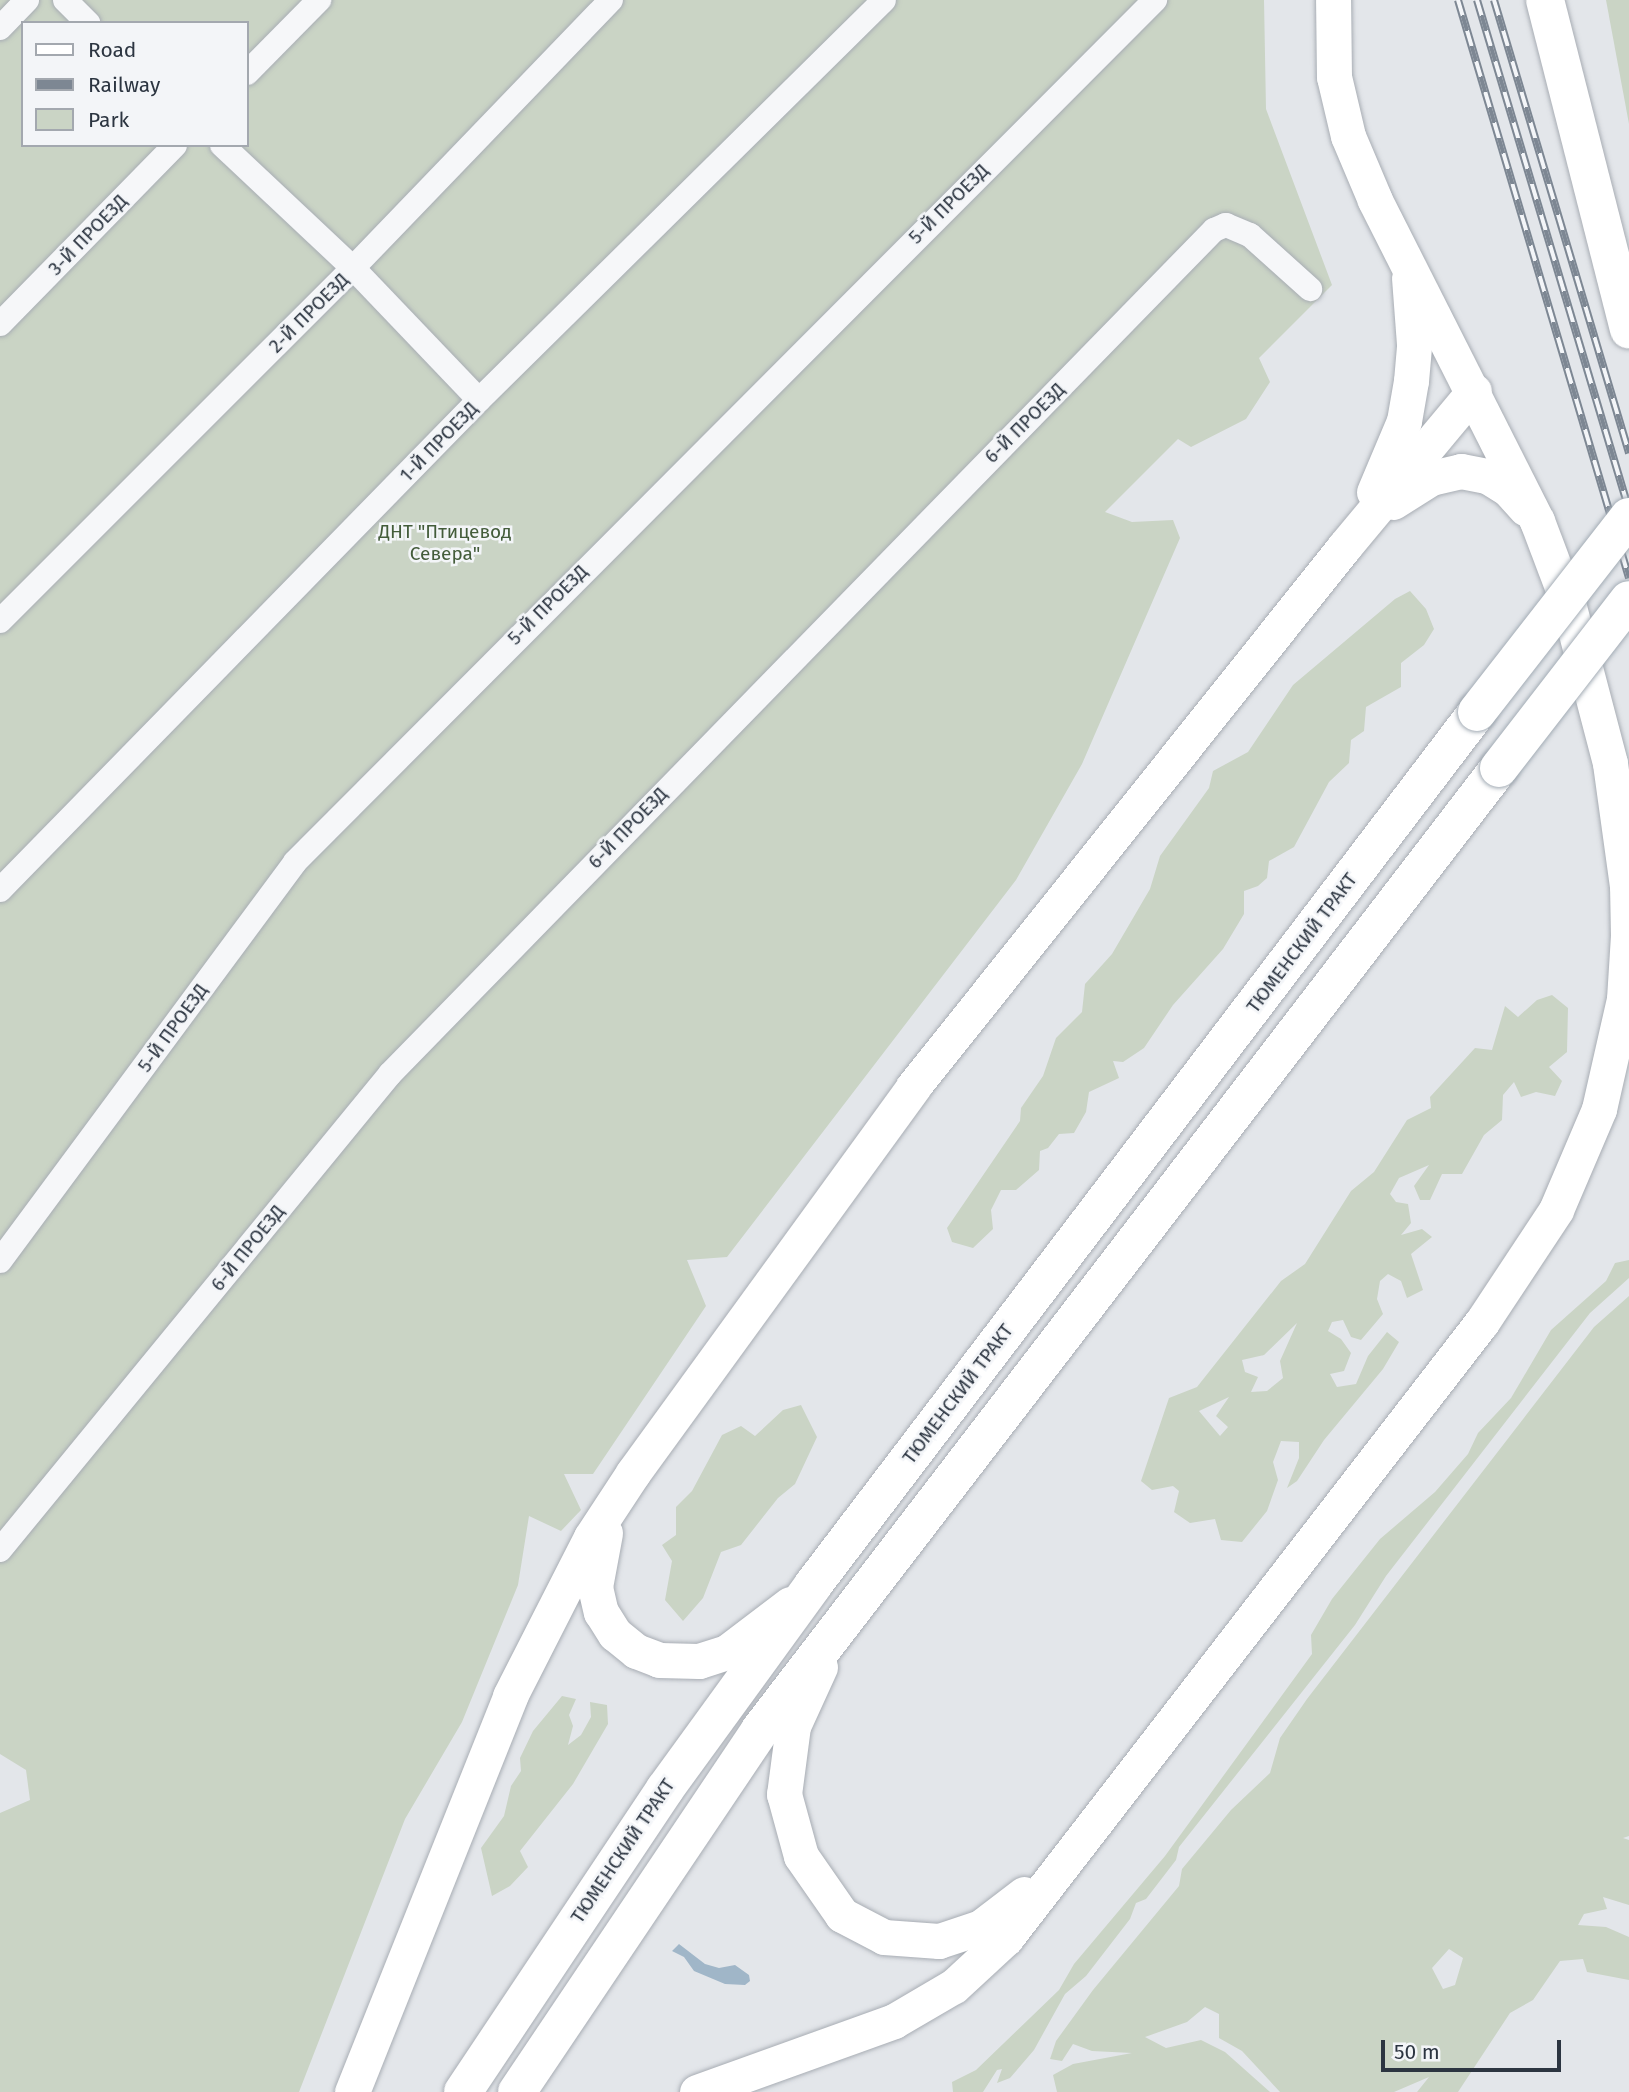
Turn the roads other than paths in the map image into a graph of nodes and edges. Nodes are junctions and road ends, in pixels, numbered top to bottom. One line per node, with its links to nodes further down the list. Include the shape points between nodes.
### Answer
1 (27, 0): 10 (street)
2 (65, 0): 9 (street)
3 (319, 0): 11 (street)
4 (611, 0): 15 (street, 2-Й ПРОЕЗД)
5 (884, 0): 20 (street, 1-Й ПРОЕЗД)
6 (1155, 0): 27 (street, 5-Й ПРОЕЗД, via 295,862)
7 (1333, 0): 14 (main road, via 1334,77 1340,109 1360,169)
8 (1545, 0): 18 (main road)
9 (86, 21)
10 (0, 28)
11 (248, 72)
12 (173, 147): 17 (street, 3-Й ПРОЕЗД)
13 (224, 147): 15 (street)
14 (1406, 259): 19 (main road); 23 (main road, via 1414,344 1404,421 1377,488)
15 (353, 268): 20 (street); 25 (street, 2-Й ПРОЕЗД)
16 (1310, 289): 29 (street, 6-Й ПРОЕЗД, via 1250,235 1226,225 1214,230 390,1074)
17 (0, 324)
18 (1629, 329)
19 (1474, 391): 22 (main road); 23 (main road)
20 (480, 400): 26 (street, 1-Й ПРОЕЗД)
21 (1629, 517): 30 (main road, ТЮМЕНСКИЙ ТРАКТ, bridge)
22 (1537, 521): 23 (main road, via 1509,490 1487,476 1461,471 1431,478 1399,497); 32 (main road, via 1568,603 1610,763 1627,886 1624,999 1599,1109 1556,1210 1482,1322)
23 (1344, 547): 28 (main road, via 913,1087)
24 (1629, 600): 31 (main road, bridge)
25 (0, 621)
26 (0, 890)
27 (0, 1261)
28 (633, 1473): 30 (main road, via 606,1530 595,1587 601,1612 615,1634 636,1651 676,1662 727,1652); 33 (main road, via 585,1548 510,1696)
29 (0, 1550)
30 (813, 1585): 34 (main road, ТЮМЕНСКИЙ ТРАКТ, via 665,1789)
31 (850, 1613): 32 (main road, via 802,1703 785,1763 784,1794 801,1856 842,1915 884,1937 939,1941 981,1927 1006,1911); 35 (main road, via 752,1740)
32 (1085, 1837): 36 (main road, via 1006,1938 977,1968 925,2005)
33 (352, 2092)
34 (463, 2092)
35 (517, 2092)
36 (697, 2092)

